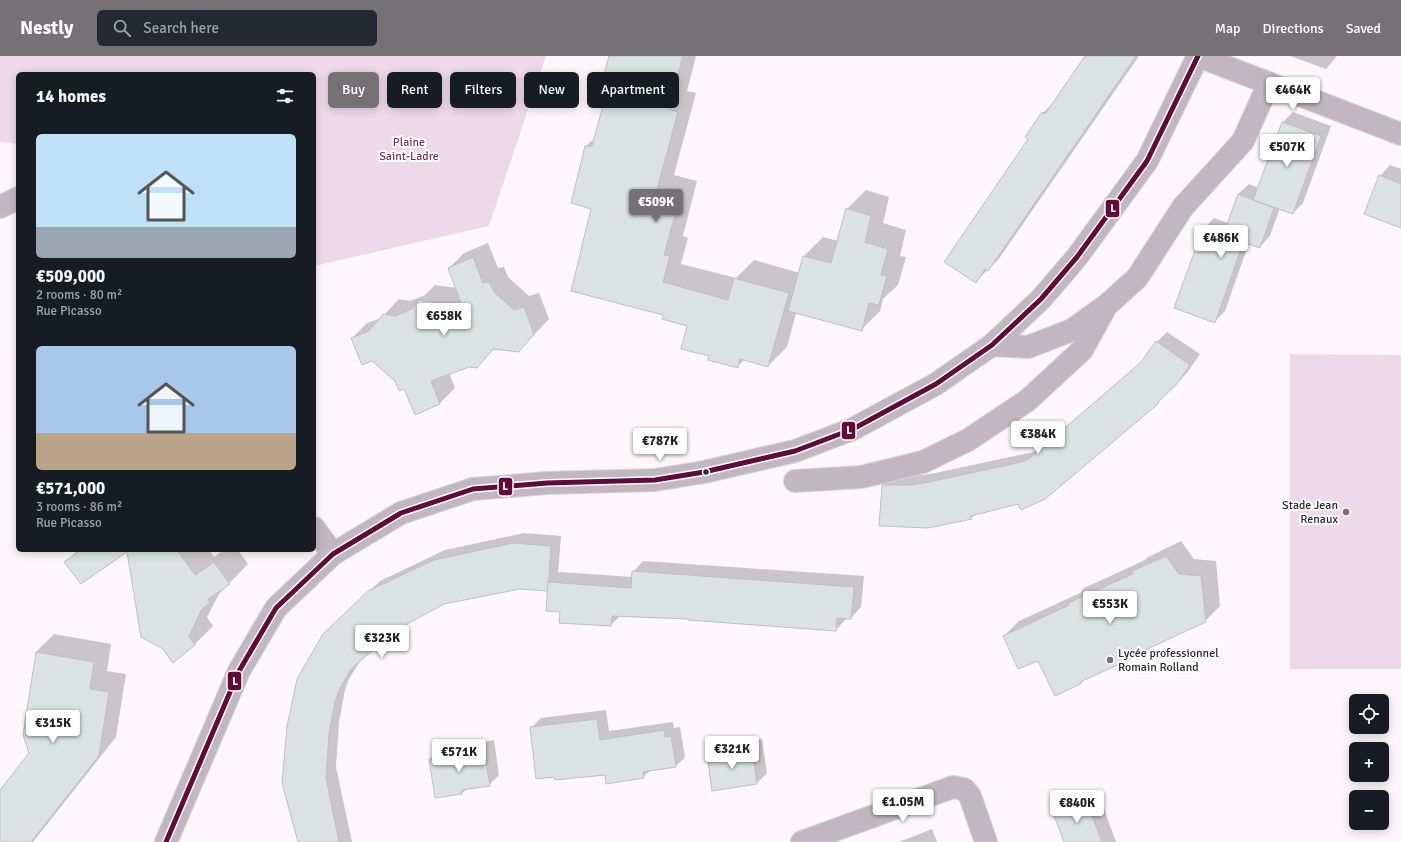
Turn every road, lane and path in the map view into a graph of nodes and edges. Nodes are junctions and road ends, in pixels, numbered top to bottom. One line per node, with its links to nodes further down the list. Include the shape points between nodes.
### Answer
1 (1198, 56): 2 (street); 7 (street, via 1147,161 1077,257 1041,298)
2 (1270, 83): 3 (street); 6 (street, via 1243,141 1183,207 1137,278)
3 (1401, 134)
4 (16, 199): 5 (street)
5 (0, 207)
6 (1107, 305): 7 (street, via 1072,330 1028,348); 8 (street, via 1082,350 1028,400 968,440 923,462 861,477)
7 (992, 345): 10 (street, via 936,384 853,429 795,451 704,472 655,480 547,483 473,489 401,513)
8 (795, 481)
9 (316, 531): 10 (street)
10 (333, 554): 11 (street, via 276,608 239,672)
11 (166, 842)
12 (802, 842): 13 (street, via 953,787 964,789 970,796)
13 (986, 842)

